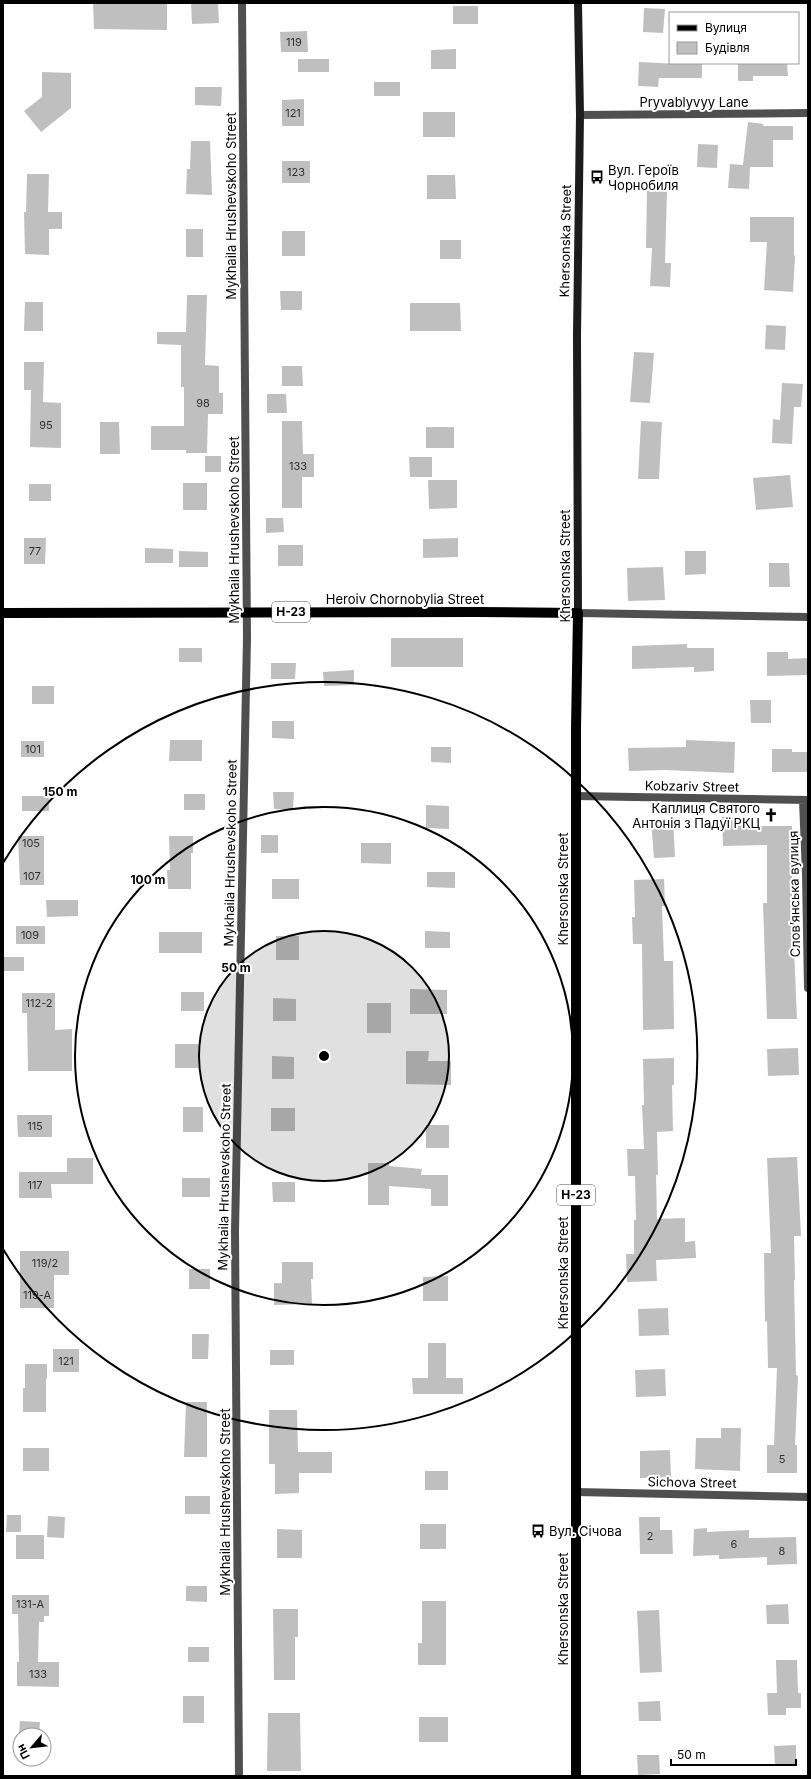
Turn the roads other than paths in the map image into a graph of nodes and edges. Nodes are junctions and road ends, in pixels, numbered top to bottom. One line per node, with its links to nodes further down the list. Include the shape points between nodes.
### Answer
1 (242, 3): 6 (street, Mykhaila Hrushevskoho Street)
2 (578, 3): 4 (main road, Khersonska Street)
3 (808, 113): 4 (street, Pryvablyvyy Lane)
4 (580, 114): 7 (main road, Khersonska Street, via 577,335)
5 (3, 613): 6 (main road, Heroiv Chornobylia Street / Н-23)
6 (246, 613): 7 (main road, Heroiv Chornobylia Street / Н-23); 14 (street, Mykhaila Hrushevskoho Street, via 234,1231)
7 (578, 613): 8 (street, Heroiv Chornobylia Street); 9 (main road, Khersonska Street / Н-23)
8 (808, 617)
9 (576, 796): 10 (street, Kobzariv Street); 12 (main road, Khersonska Street / Н-23)
10 (806, 800): 11 (street, Словʼянська вулиця)
11 (808, 988)
12 (576, 1492): 13 (street, Sichova Street); 15 (main road, Khersonska Street / Н-23)
13 (808, 1497)
14 (239, 1776)
15 (576, 1776)

